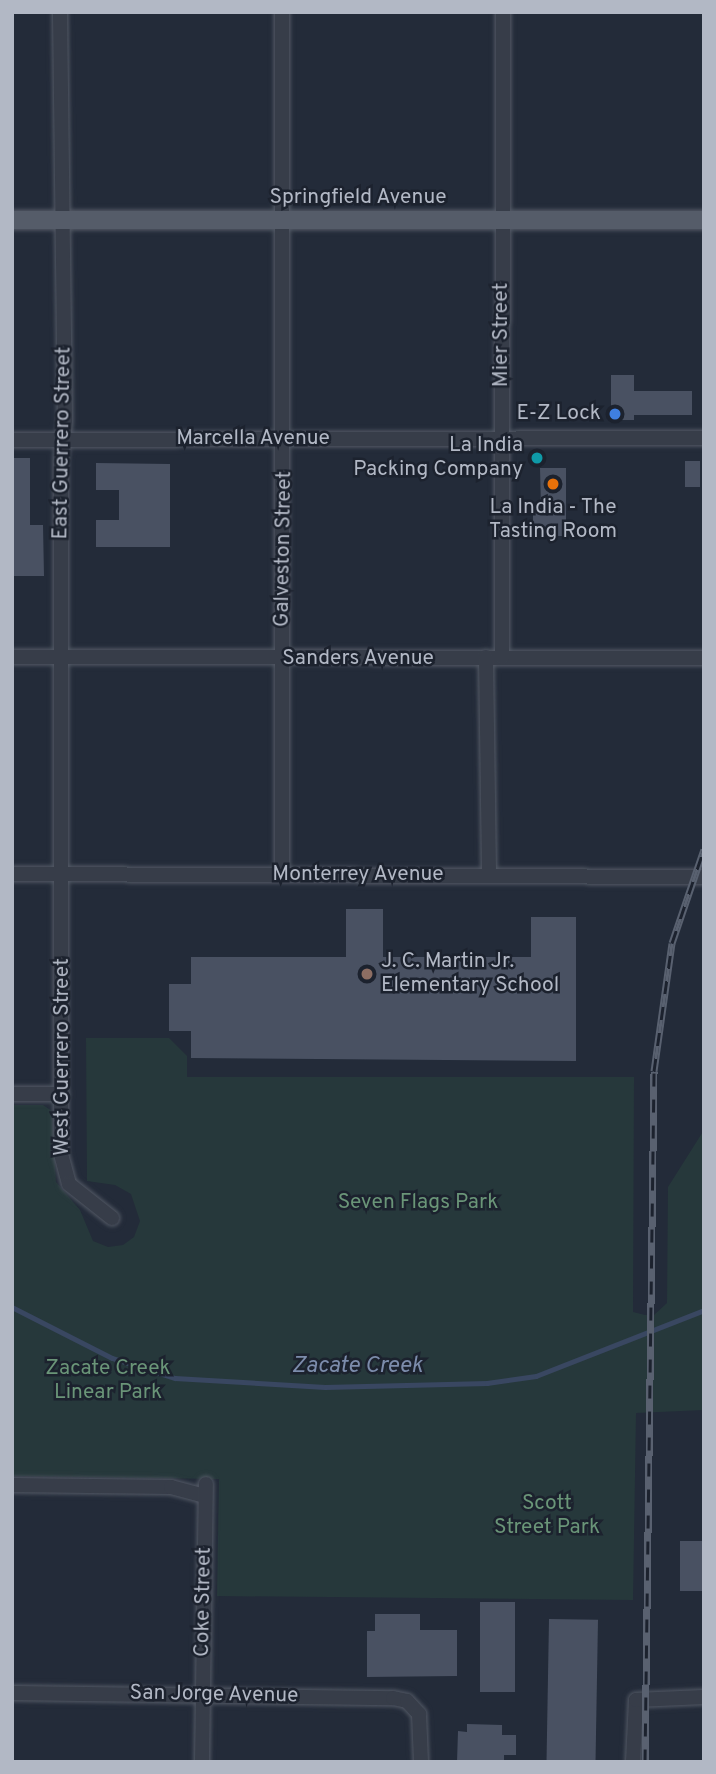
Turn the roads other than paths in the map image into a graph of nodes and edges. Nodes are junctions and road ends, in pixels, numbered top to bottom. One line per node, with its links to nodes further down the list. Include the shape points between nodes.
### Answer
1 (60, 12): 5 (street, East Guerrero Street)
2 (282, 12): 6 (street, Galveston Street)
3 (503, 12): 8 (street, Mier Street)
4 (12, 220): 5 (main road, Springfield Avenue)
5 (64, 220): 6 (main road, Springfield Avenue); 13 (street, East Guerrero Street)
6 (283, 220): 8 (main road, Springfield Avenue); 11 (street, Galveston Street)
7 (704, 220): 8 (main road, Springfield Avenue)
8 (502, 221): 9 (street, Mier Street)
9 (502, 438): 10 (street, Marcella Avenue); 11 (street, Marcella Avenue); 17 (street, Mier Street)
10 (704, 438)
11 (285, 439): 13 (street, Marcella Avenue); 19 (street, Galveston Street)
12 (12, 440): 13 (street, Marcella Avenue)
13 (63, 440): 15 (street, East Guerrero Street)
14 (12, 657): 15 (street, Sanders Avenue)
15 (63, 657): 19 (street, Sanders Avenue); 21 (street, East Guerrero Street)
16 (486, 657): 17 (street, Sanders Avenue); 19 (street, Sanders Avenue); 23 (street)
17 (502, 657): 18 (street, Sanders Avenue)
18 (704, 658)
19 (283, 659): 22 (street, Galveston Street)
20 (12, 874): 21 (street, Monterrey Avenue)
21 (65, 874): 22 (street, Monterrey Avenue); 26 (street, West Guerrero Street)
22 (282, 875): 23 (street, Monterrey Avenue)
23 (489, 876): 24 (street, Monterrey Avenue)
24 (704, 877)
25 (12, 1094): 26 (street)
26 (62, 1094): 27 (street, West Guerrero Street, via 64,1171 85,1201)
27 (112, 1218)
28 (12, 1485): 30 (street, Coke Street, via 206,1490)
29 (12, 1693): 30 (street, San Jorge Avenue)
30 (203, 1695): 32 (street, Coke Street); 33 (street, San Jorge Avenue, via 393,1698 415,1706 422,1725)
31 (704, 1698): 34 (street, via 639,1697)
32 (202, 1762)
33 (421, 1762)
34 (633, 1762)

